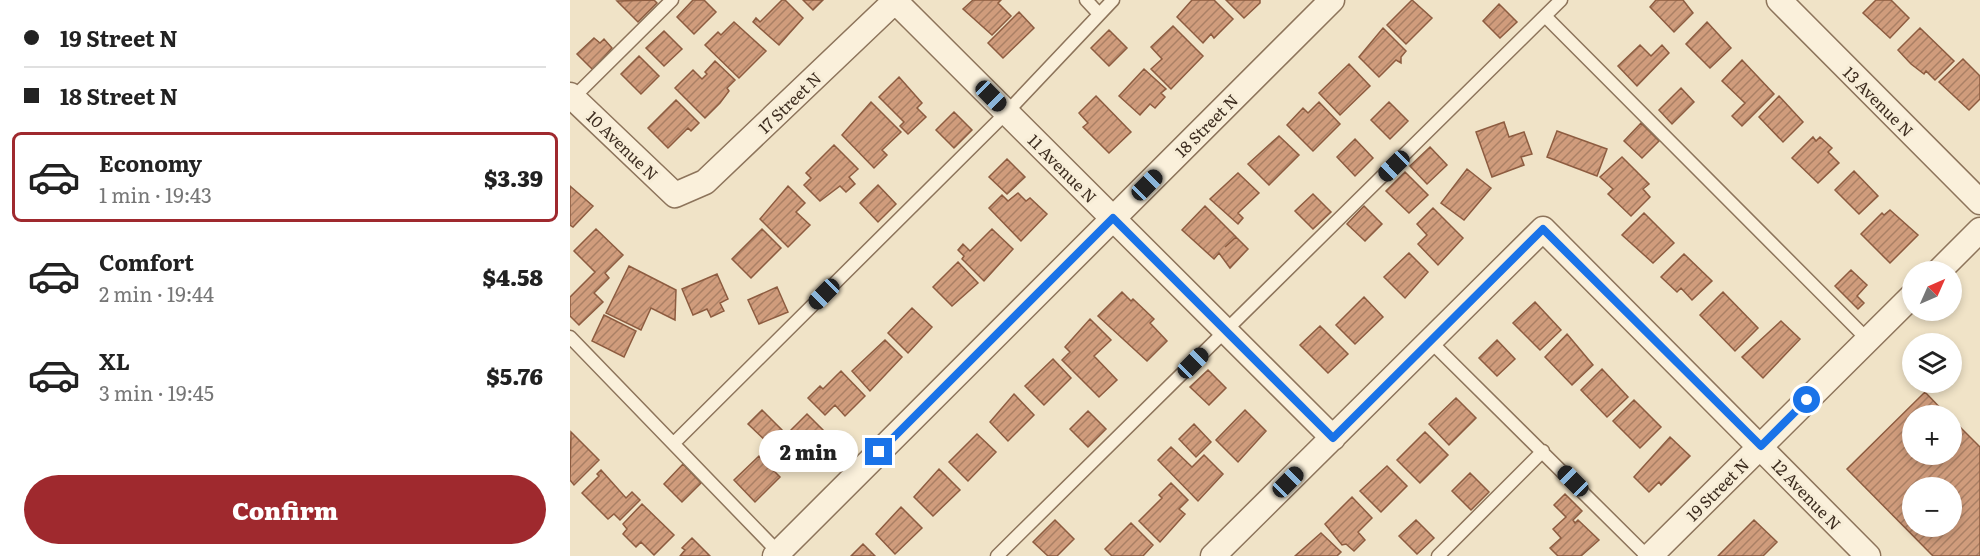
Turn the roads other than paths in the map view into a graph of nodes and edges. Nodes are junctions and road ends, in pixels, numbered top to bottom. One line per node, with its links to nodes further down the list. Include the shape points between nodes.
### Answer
1 (672, 0): 10 (lane)
2 (896, 0): 11 (street, 11 Avenue N); 12 (street, 17 Street N, via 705,182)
3 (1086, 0): 8 (lane)
4 (1113, 0): 8 (lane)
5 (1332, 0): 14 (street, 18 Street N)
6 (1562, 0): 9 (lane)
7 (1779, 0): 13 (street, 13 Avenue N)
8 (1099, 14): 11 (lane)
9 (1546, 17): 18 (lane); 20 (lane)
10 (572, 96): 12 (street, 10 Avenue N)
11 (1007, 112): 14 (street, 11 Avenue N); 23 (lane)
12 (675, 195)
13 (1980, 202)
14 (1113, 218): 18 (street, 11 Avenue N); 26 (street, 18 Street N)
15 (1980, 230): 16 (street)
16 (1949, 261)
17 (1902, 306): 20 (street, 19 Street N)
18 (1226, 331): 22 (street, 11 Avenue N); 27 (lane)
19 (570, 337): 23 (lane)
20 (1868, 340): 24 (street, 19 Street N)
21 (1430, 341): 22 (street); 24 (street, 12 Avenue N, via 1543,229); 25 (lane)
22 (1333, 438): 28 (street)
23 (674, 442): 26 (lane)
24 (1761, 446): 30 (street, 19 Street N); 31 (street, 12 Avenue N)
25 (1544, 451): 29 (lane); 30 (lane)
26 (779, 555)
27 (998, 556)
28 (1213, 556)
29 (1438, 556)
30 (1649, 556)
31 (1868, 556)

